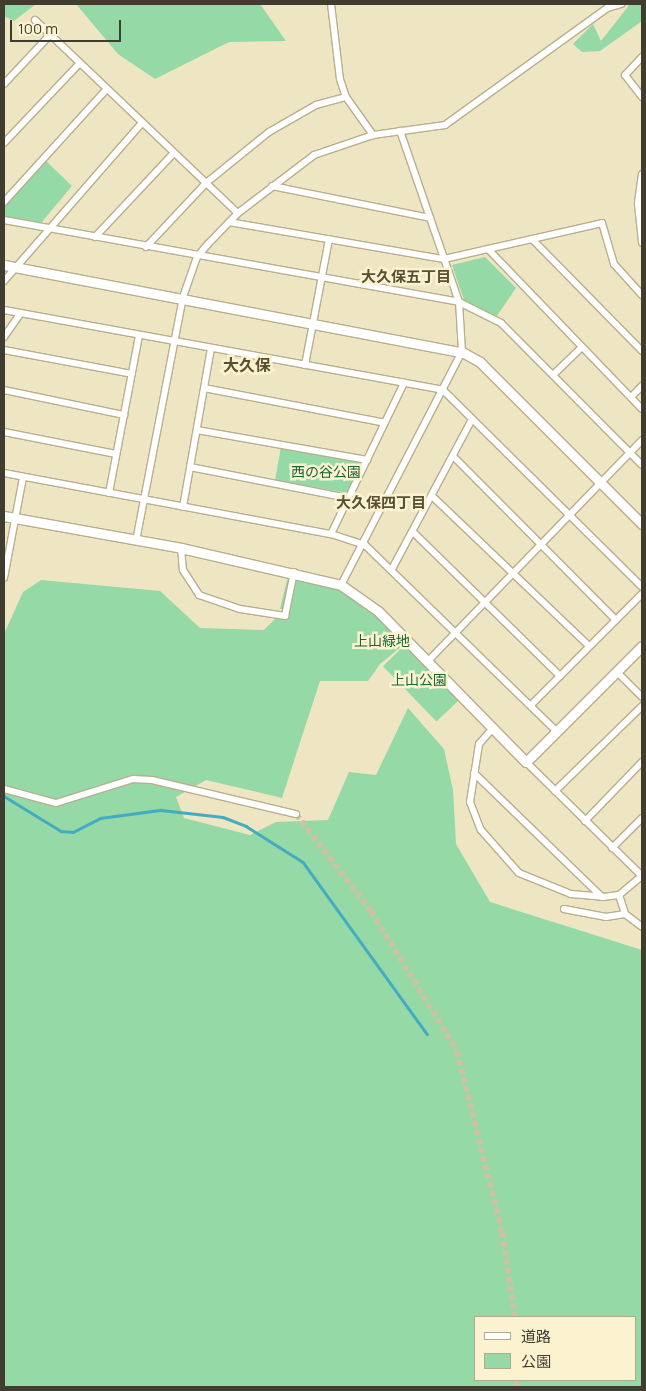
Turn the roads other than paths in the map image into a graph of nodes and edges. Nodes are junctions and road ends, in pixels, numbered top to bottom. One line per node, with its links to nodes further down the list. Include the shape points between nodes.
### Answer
1 (331, 4): 9 (street, via 333,47)
2 (621, 4): 12 (street, via 607,8 445,125)
3 (35, 20): 4 (street)
4 (50, 35): 6 (street); 7 (street)
5 (642, 57): 10 (street, via 626,75)
6 (80, 63): 8 (street); 14 (street)
7 (4, 84)
8 (108, 89): 11 (street); 19 (street)
9 (346, 97): 13 (street); 17 (street, via 299,114)
10 (642, 97)
11 (142, 123): 15 (street); 24 (street)
12 (400, 131): 13 (street); 21 (street)
13 (373, 135): 18 (street, via 314,155)
14 (4, 143)
15 (174, 153): 17 (street); 25 (street)
16 (642, 174): 28 (street, via 638,204)
17 (206, 183): 20 (street); 29 (street)
18 (272, 186): 20 (street); 21 (street)
19 (4, 202)
20 (238, 213): 23 (street)
21 (430, 218): 32 (street)
22 (4, 220): 24 (street)
23 (229, 222): 26 (street); 31 (street)
24 (46, 229): 25 (street); 34 (street)
25 (95, 237): 29 (street)
26 (329, 239): 32 (street); 35 (street)
27 (532, 239): 30 (street); 37 (street, via 602,223 614,264); 49 (street)
28 (642, 243)
29 (146, 247): 31 (street)
30 (488, 249): 32 (street); 47 (street)
31 (197, 257): 35 (street); 38 (street)
32 (444, 259): 39 (street)
33 (4, 265): 34 (street)
34 (14, 267): 36 (street); 38 (street)
35 (322, 279): 39 (street); 42 (street)
36 (4, 280)
37 (642, 295)
38 (183, 297): 42 (street); 45 (street)
39 (458, 302): 50 (street); 53 (street, via 501,323)
40 (4, 310): 41 (street)
41 (21, 313): 43 (street); 44 (street)
42 (313, 322): 50 (street); 51 (street)
43 (139, 335): 45 (street); 52 (street)
44 (4, 336)
45 (175, 342): 46 (street); 79 (street)
46 (211, 348): 51 (street); 56 (street)
47 (581, 348): 53 (street); 59 (street)
48 (4, 350): 52 (street)
49 (642, 351)
50 (462, 352): 58 (street); 75 (street, via 480,362)
51 (305, 365): 54 (street)
52 (132, 374): 61 (street)
53 (553, 375): 67 (street)
54 (404, 384): 58 (street); 63 (street)
55 (642, 386): 59 (street)
56 (204, 388): 63 (street); 64 (street)
57 (4, 390): 61 (street)
58 (443, 390): 62 (street); 88 (street)
59 (631, 397): 60 (street)
60 (642, 409)
61 (124, 415): 68 (street)
62 (472, 419): 69 (street); 82 (street)
63 (385, 422): 70 (street)
64 (197, 430): 70 (street); 72 (street)
65 (4, 432): 68 (street)
66 (642, 440): 67 (street)
67 (630, 453): 71 (street); 75 (street)
68 (116, 454): 76 (street)
69 (452, 456): 77 (street); 89 (street)
70 (367, 460): 78 (street)
71 (642, 465)
72 (190, 467): 78 (street); 80 (street)
73 (4, 473): 74 (street)
74 (23, 477): 76 (street); 83 (street)
75 (602, 482): 82 (street); 84 (street)
76 (109, 493): 79 (street)
77 (432, 496): 85 (street); 94 (street)
78 (348, 498): 86 (street)
79 (144, 500): 80 (street); 87 (street)
80 (183, 507): 86 (street)
81 (4, 516): 83 (street)
82 (570, 516): 89 (street); 97 (street)
83 (15, 518): 87 (street); 91 (street)
84 (642, 524)
85 (413, 532): 92 (street); 99 (street)
86 (331, 534): 88 (street)
87 (136, 541): 90 (street)
88 (365, 545): 92 (street); 96 (street)
89 (541, 545): 94 (street); 100 (street)
90 (181, 548): 93 (street); 93 (street, via 183,570 199,595 240,609 284,616)
91 (5, 566): 95 (street)
92 (392, 570): 101 (street)
93 (294, 572): 96 (street)
94 (514, 574): 99 (street); 102 (street)
95 (4, 578)
96 (341, 586): 104 (street, via 378,611)
97 (642, 587)
98 (642, 594): 100 (street)
99 (484, 602): 101 (street); 106 (street)
100 (616, 620): 102 (street)
101 (455, 632): 104 (street); 108 (street)
102 (589, 646): 106 (street)
103 (642, 646): 105 (street)
104 (428, 661): 110 (street)
105 (617, 672): 107 (street); 111 (street)
106 (560, 676): 108 (street)
107 (642, 697)
108 (531, 705): 111 (street)
109 (642, 706): 116 (street)
110 (493, 728): 112 (street); 114 (street, via 479,744)
111 (557, 732): 112 (street)
112 (526, 762): 116 (street)
113 (642, 762): 119 (street)
114 (474, 773): 123 (street); 123 (street, via 470,802 476,821 519,873 571,894)
115 (4, 788): 117 (street, via 56,803 133,779 152,780)
116 (555, 791): 119 (street)
117 (296, 814)
118 (642, 818): 120 (street)
119 (584, 820): 120 (street)
120 (612, 848): 121 (street)
121 (642, 876): 122 (street)
122 (619, 895): 123 (street); 125 (street)
123 (603, 897)
124 (564, 909): 125 (street, via 606,918)
125 (625, 914): 126 (street)
126 (642, 927)

